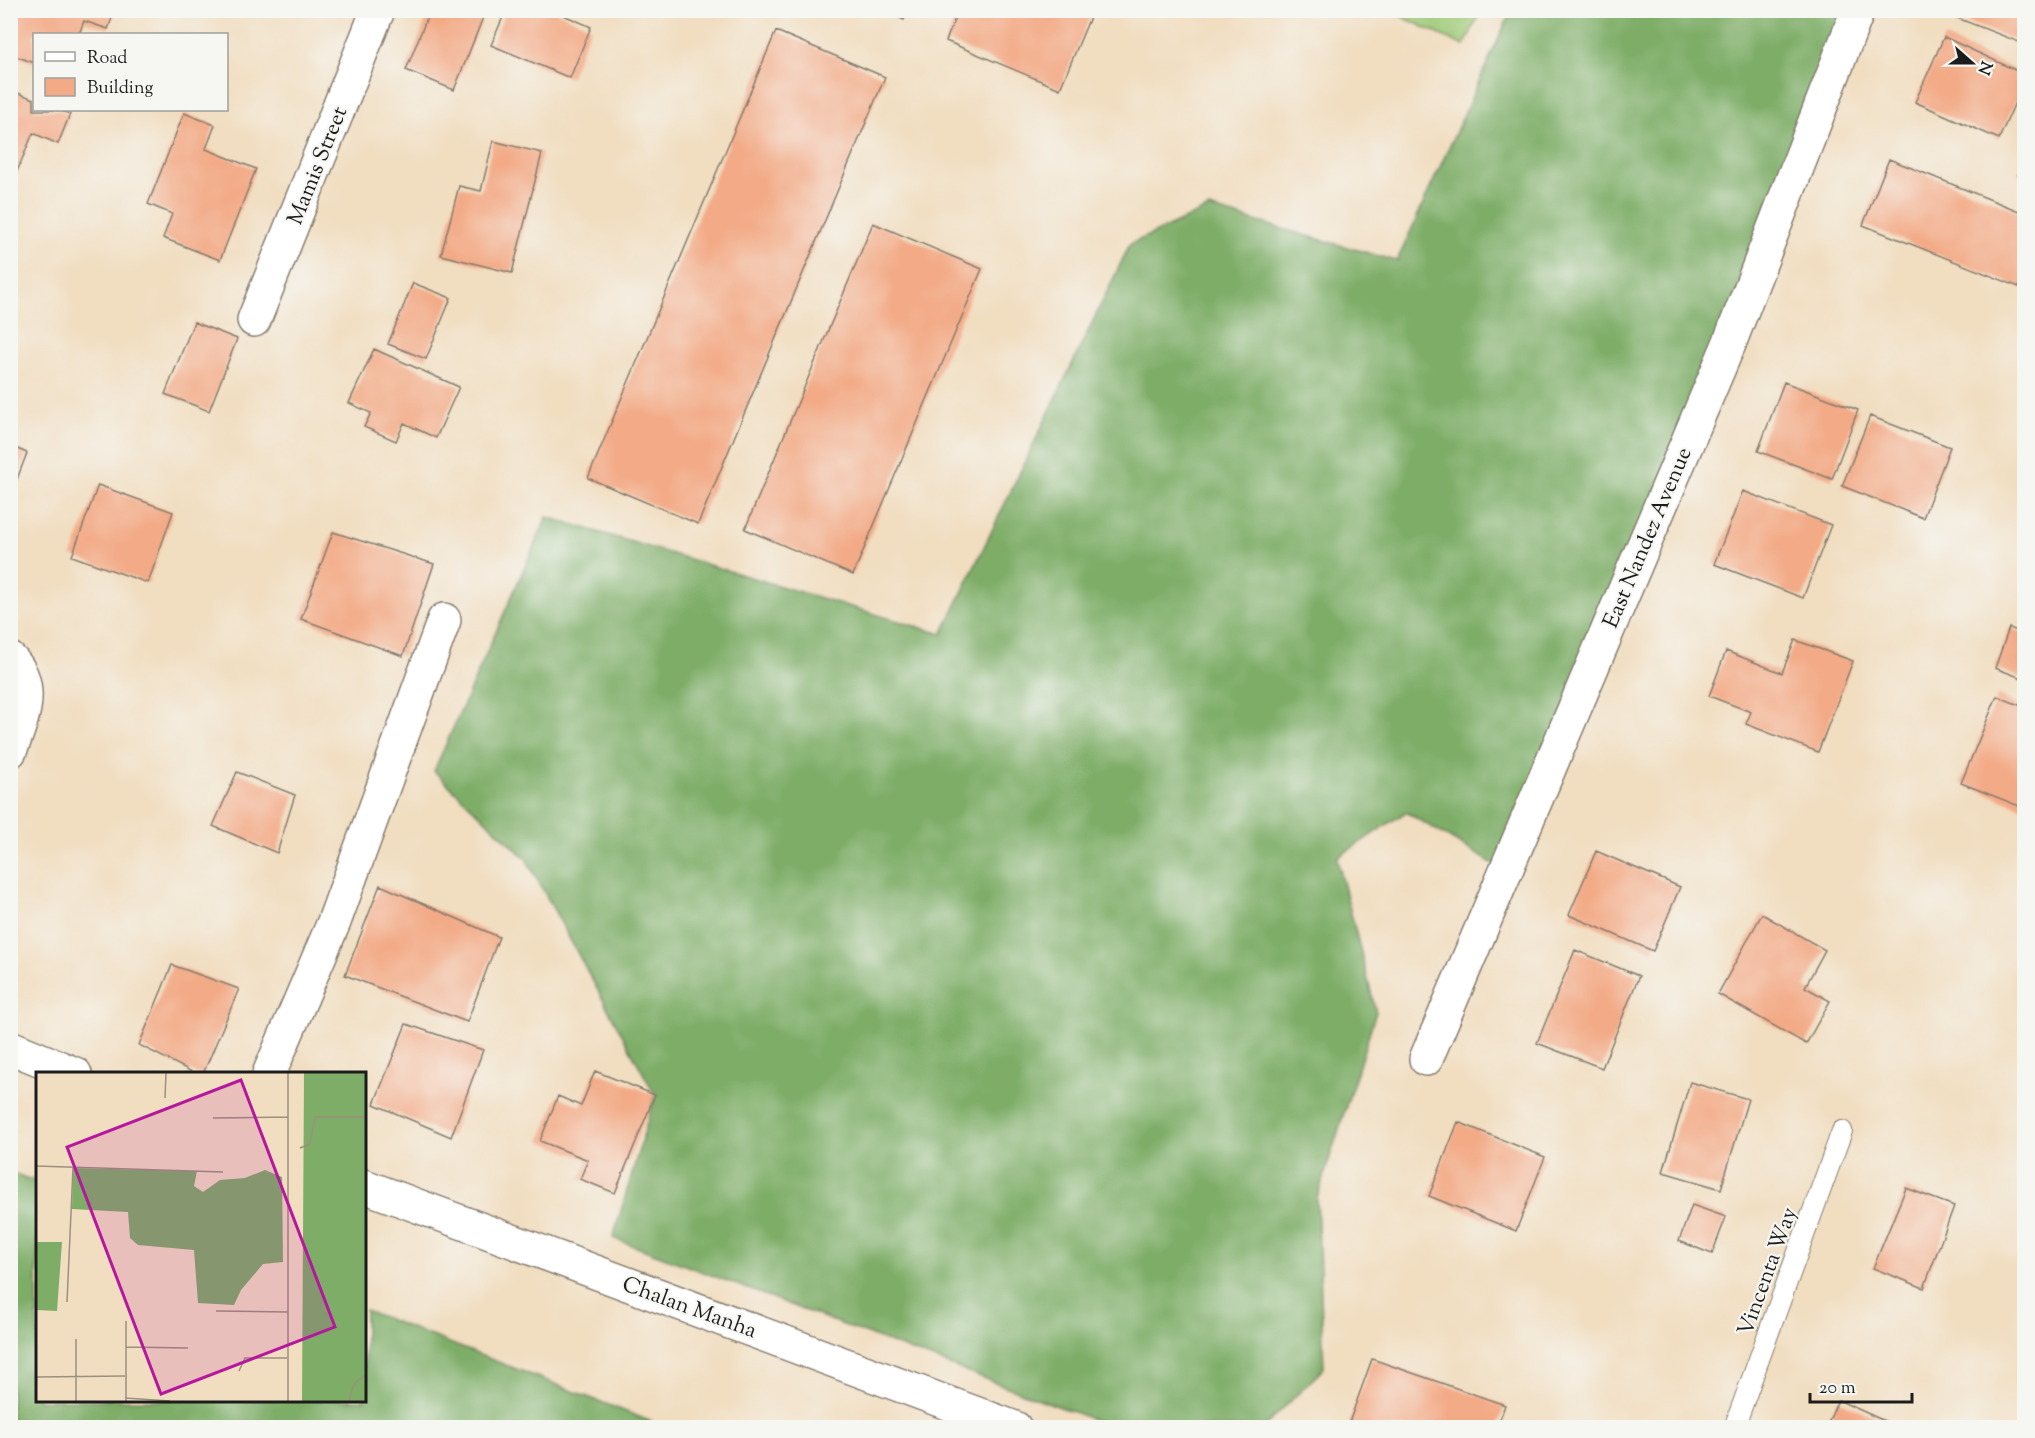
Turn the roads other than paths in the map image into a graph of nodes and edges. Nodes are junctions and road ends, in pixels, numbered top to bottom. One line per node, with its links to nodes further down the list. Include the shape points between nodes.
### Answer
1 (378, 10): 3 (street, Mamis Street)
2 (1858, 10): 8 (street, East Nandez Avenue, via 1729,344)
3 (254, 320)
4 (444, 620): 10 (street, via 334,922)
5 (10, 660): 6 (street, via 25,677 25,704)
6 (10, 752)
7 (10, 1047): 9 (street)
8 (1425, 1059)
9 (70, 1072)
10 (270, 1072)
11 (1842, 1131): 14 (lane, Vincenta Way)
12 (366, 1187): 13 (street, Chalan Manha)
13 (1015, 1428)
14 (1734, 1428)

